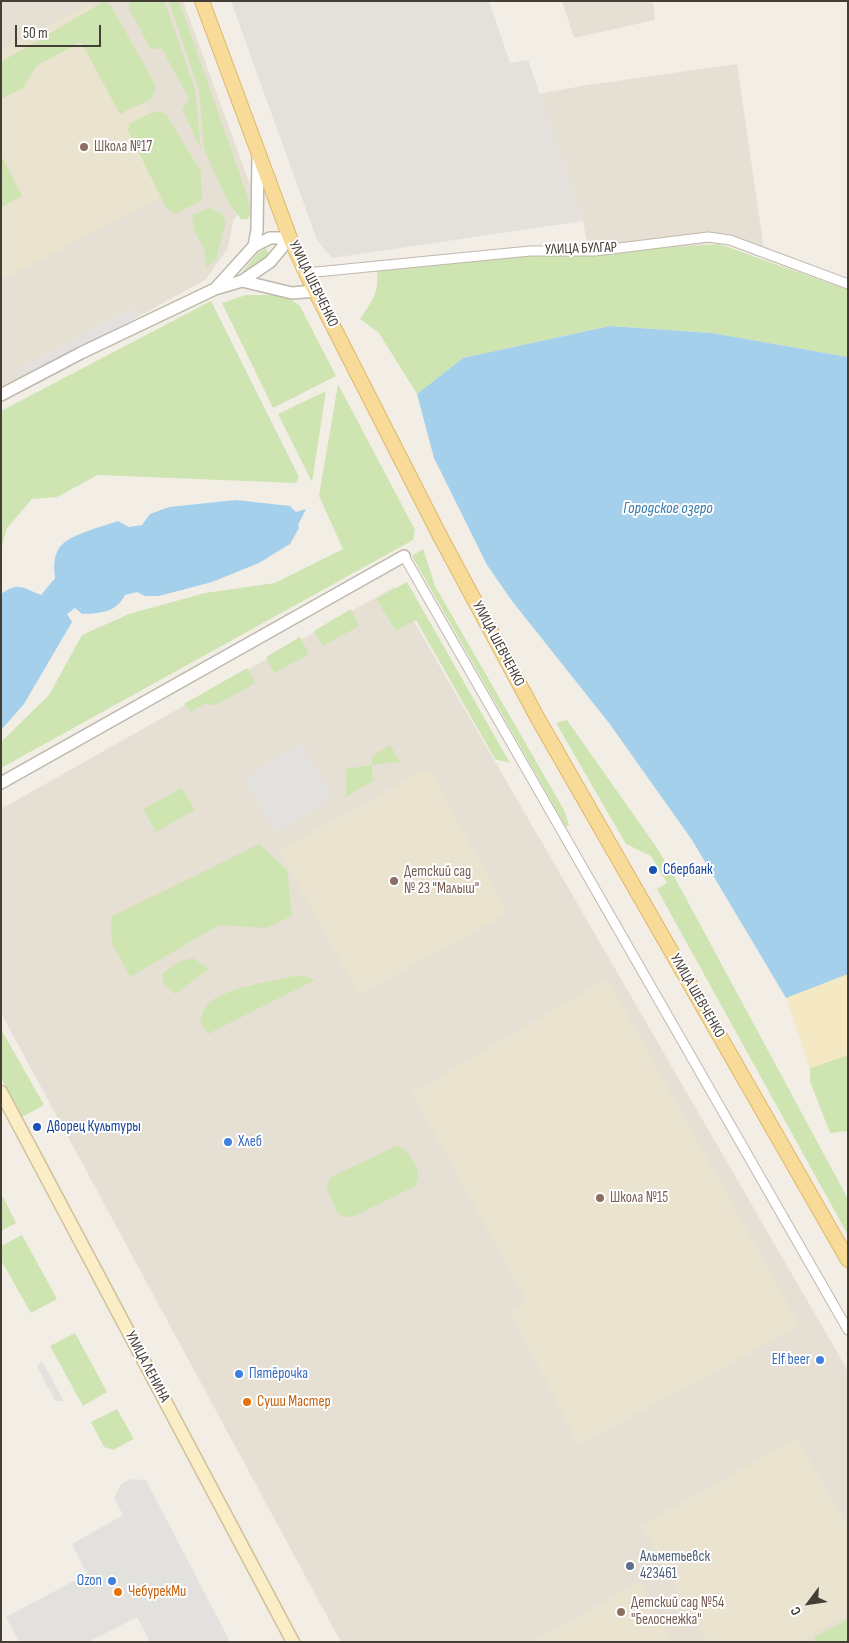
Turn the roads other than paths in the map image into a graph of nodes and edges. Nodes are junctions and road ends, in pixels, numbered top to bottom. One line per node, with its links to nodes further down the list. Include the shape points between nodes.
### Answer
1 (202, 1): 2 (main road, УЛИЦА ШЕВЧЕНКО)
2 (258, 151): 3 (main road, УЛИЦА ШЕВЧЕНКО); 4 (street)
3 (290, 238): 4 (street, via 270,238); 5 (main road, УЛИЦА ШЕВЧЕНКО); 6 (street, via 270,262)
4 (254, 246): 8 (street)
5 (306, 273): 7 (street, УЛИЦА БУЛГАР, via 530,251 595,251 708,237 730,240); 9 (main road, УЛИЦА ШЕВЧЕНКО)
6 (242, 281): 8 (street); 9 (street, via 292,293)
7 (848, 284)
8 (215, 289): 10 (street, via 81,353)
9 (316, 291): 14 (main road, УЛИЦА ШЕВЧЕНКО, via 440,536 537,717)
10 (1, 396)
11 (404, 556): 12 (street); 15 (street)
12 (1, 783)
13 (1, 1092): 16 (main road, УЛИЦА ЛЕНИНА)
14 (848, 1260)
15 (848, 1330)
16 (293, 1642)

